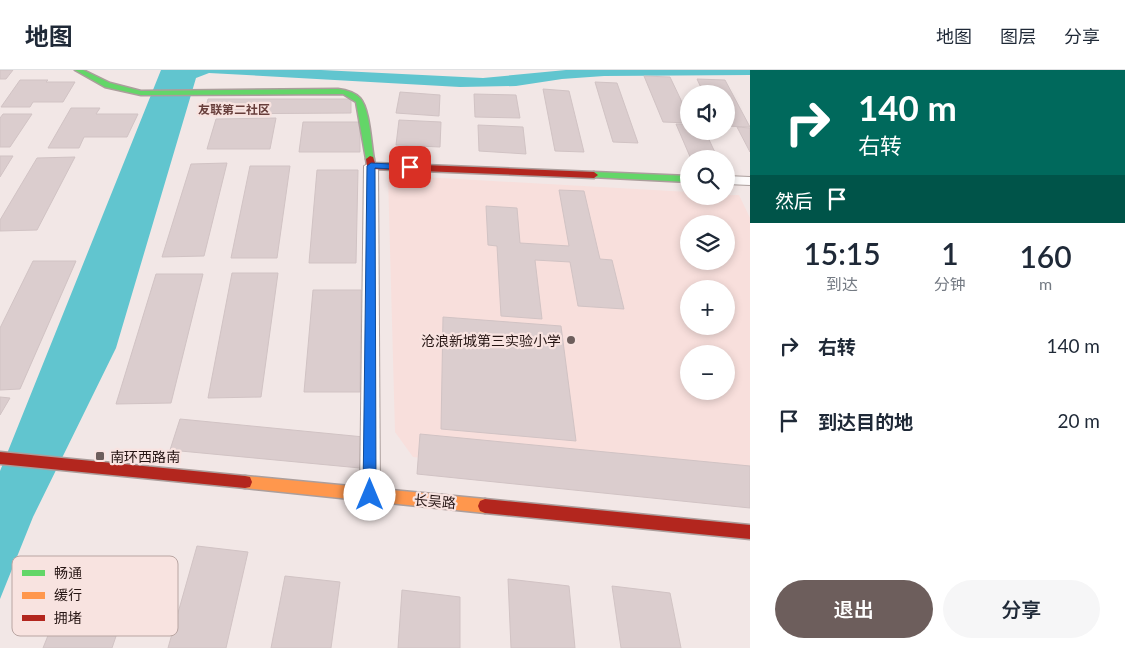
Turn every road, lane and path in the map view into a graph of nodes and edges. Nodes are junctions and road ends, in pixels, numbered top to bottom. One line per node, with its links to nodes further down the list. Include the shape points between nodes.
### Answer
1 (78, 70): 2 (street, via 106,85 126,91 351,93 361,106)
2 (371, 166): 3 (street); 7 (street)
3 (680, 179)
4 (735, 180): 5 (street)
5 (750, 181)
6 (0, 458): 7 (street, 长吴路)
7 (370, 495): 8 (street, 长吴路)
8 (750, 532)

